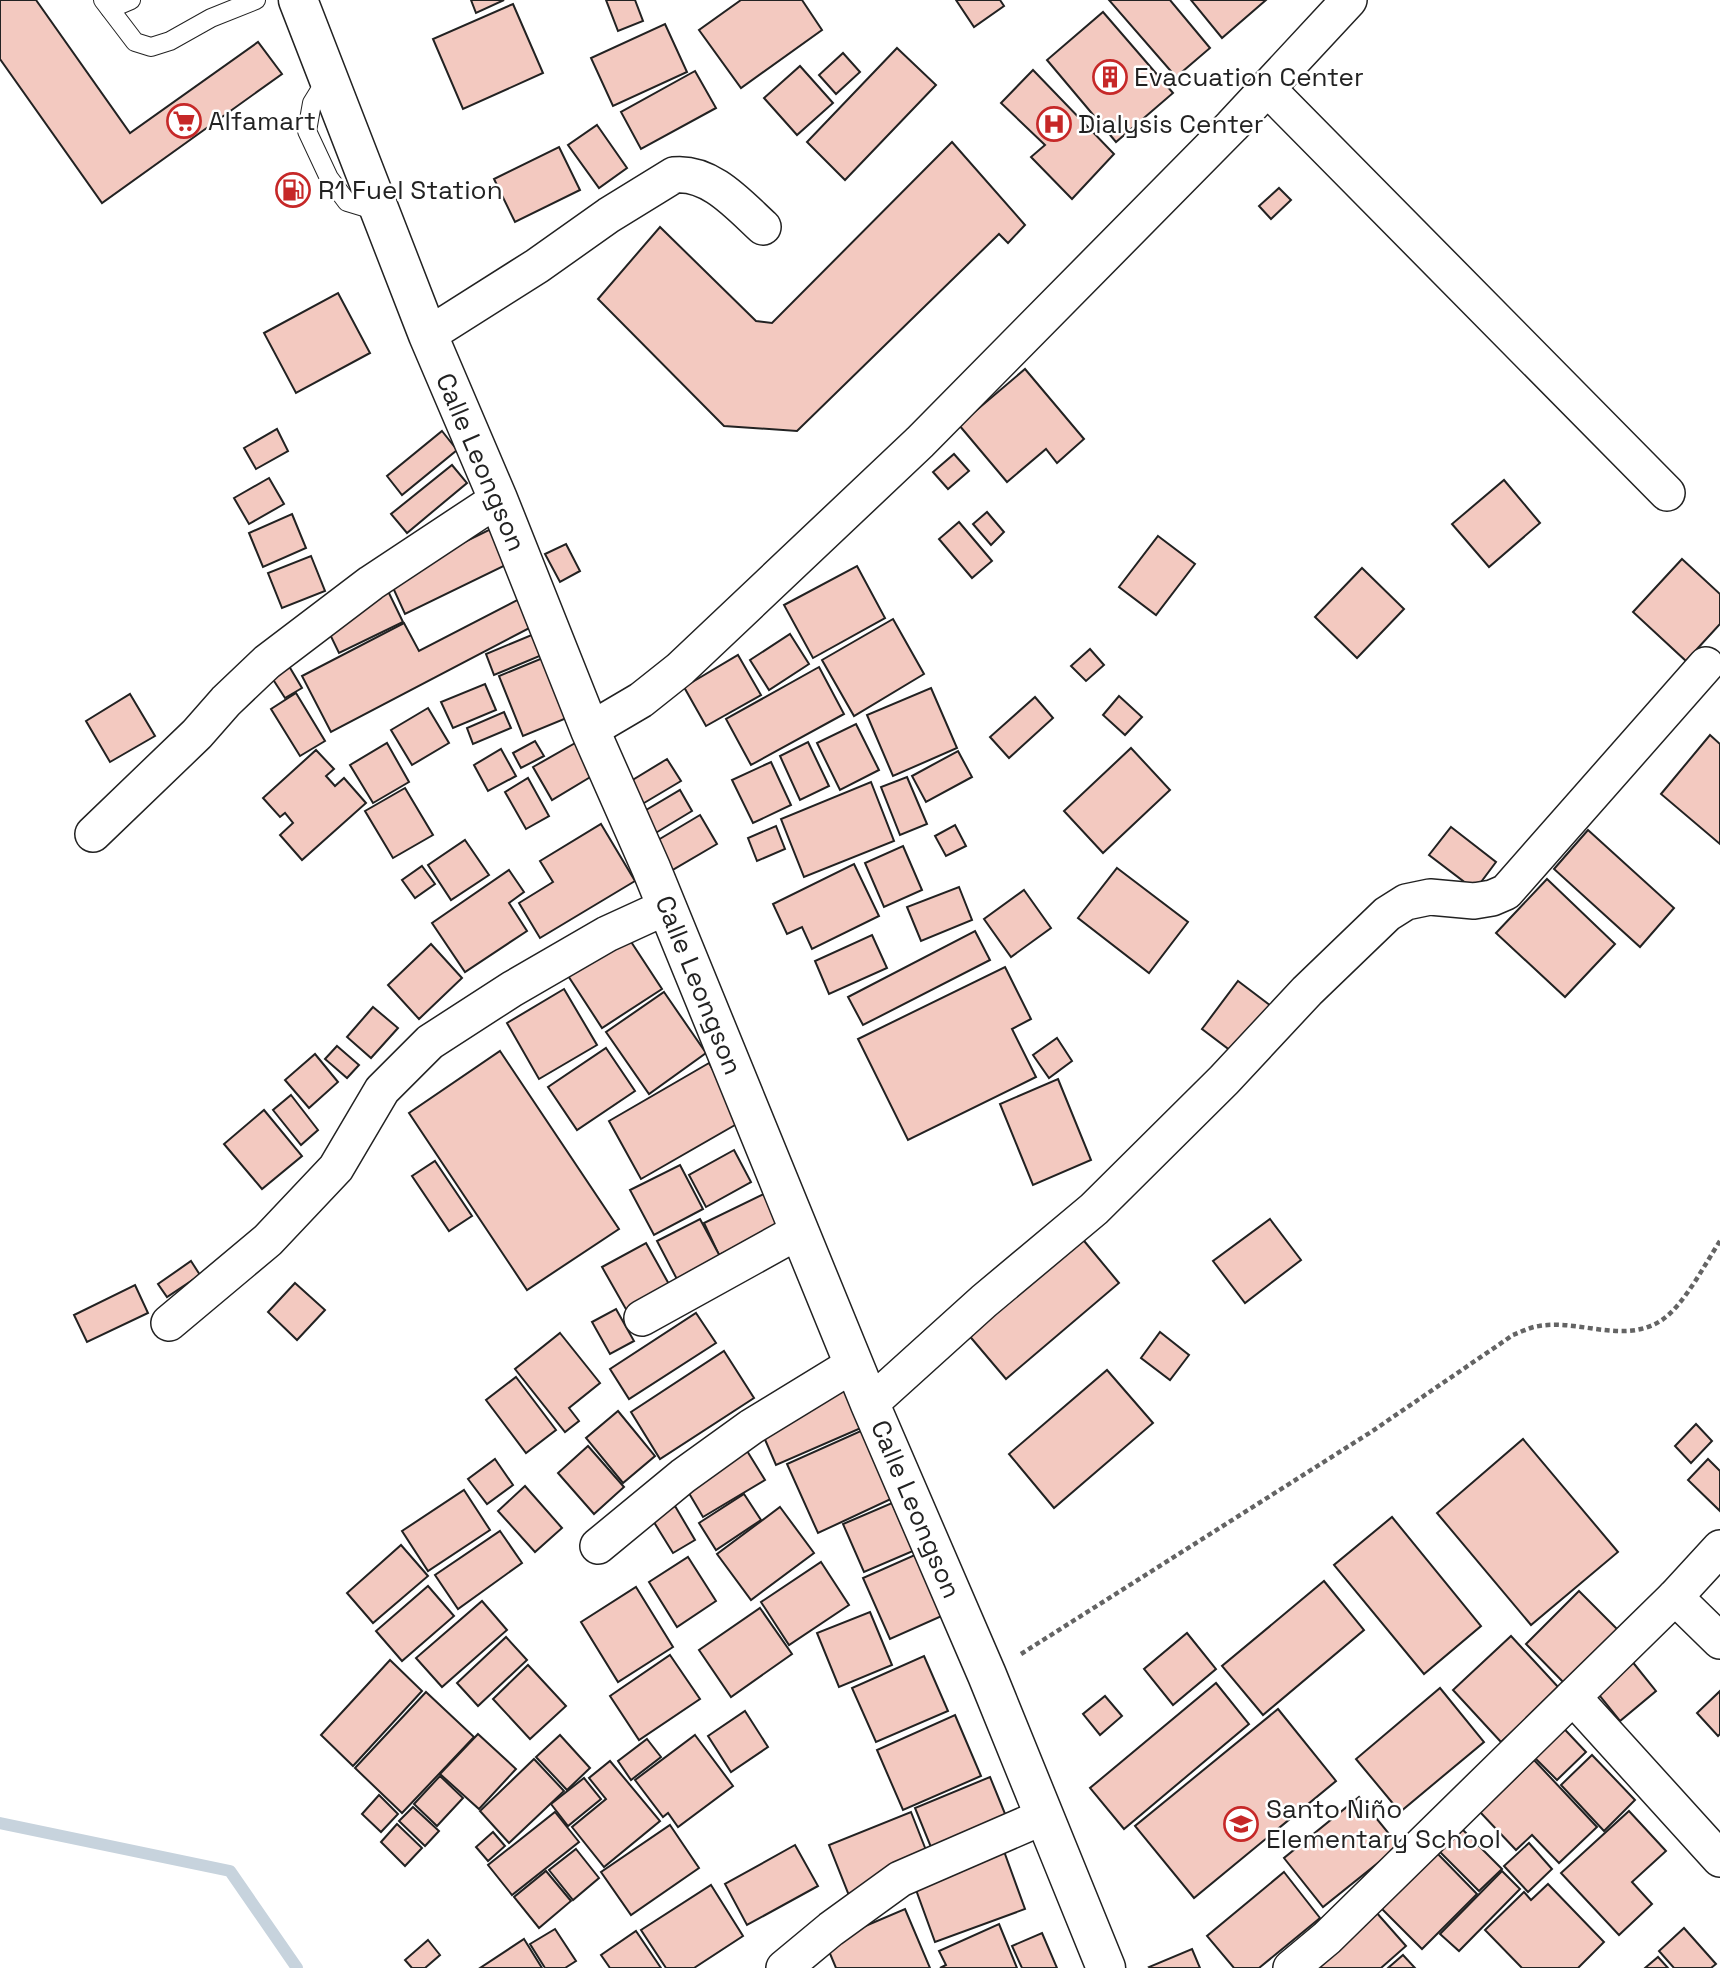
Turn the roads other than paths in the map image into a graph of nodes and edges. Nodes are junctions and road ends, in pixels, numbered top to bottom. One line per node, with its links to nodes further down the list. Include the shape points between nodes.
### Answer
1 (131, 0): 5 (lane)
2 (256, 0): 5 (lane, via 151,47 135,42)
3 (299, 0): 8 (main road, Calle Leongson)
4 (1349, 0): 6 (street)
5 (106, 4)
6 (1267, 88): 9 (street); 12 (street, via 920,442 680,669)
7 (763, 227): 8 (street, via 706,181 674,175)
8 (428, 335): 10 (main road, Calle Leongson)
9 (1667, 493)
10 (498, 499): 12 (main road, Calle Leongson); 13 (street, via 372,583 267,662)
11 (1706, 665): 19 (street, via 1506,892 1474,901 1430,897 1406,902 1387,914 1094,1209)
12 (590, 730): 14 (main road, Calle Leongson)
13 (93, 834)
14 (666, 907): 15 (main road, Calle Leongson); 17 (street, via 607,933 430,1042 382,1090 336,1168 268,1240)
15 (799, 1231): 16 (street); 18 (main road, Calle Leongson)
16 (642, 1318)
17 (169, 1323)
18 (854, 1364): 19 (main road, Calle Leongson); 20 (street, via 751,1427)
19 (870, 1404): 25 (main road, Calle Leongson)
20 (598, 1546)
21 (1720, 1548): 22 (street)
22 (1675, 1597): 23 (street); 24 (street)
23 (1720, 1641)
24 (1573, 1697): 26 (street); 29 (street)
25 (1045, 1816): 27 (street, via 900,1879); 28 (main road, Calle Leongson)
26 (1720, 1859)
27 (784, 1968)
28 (1106, 1968)
29 (1291, 1968)

